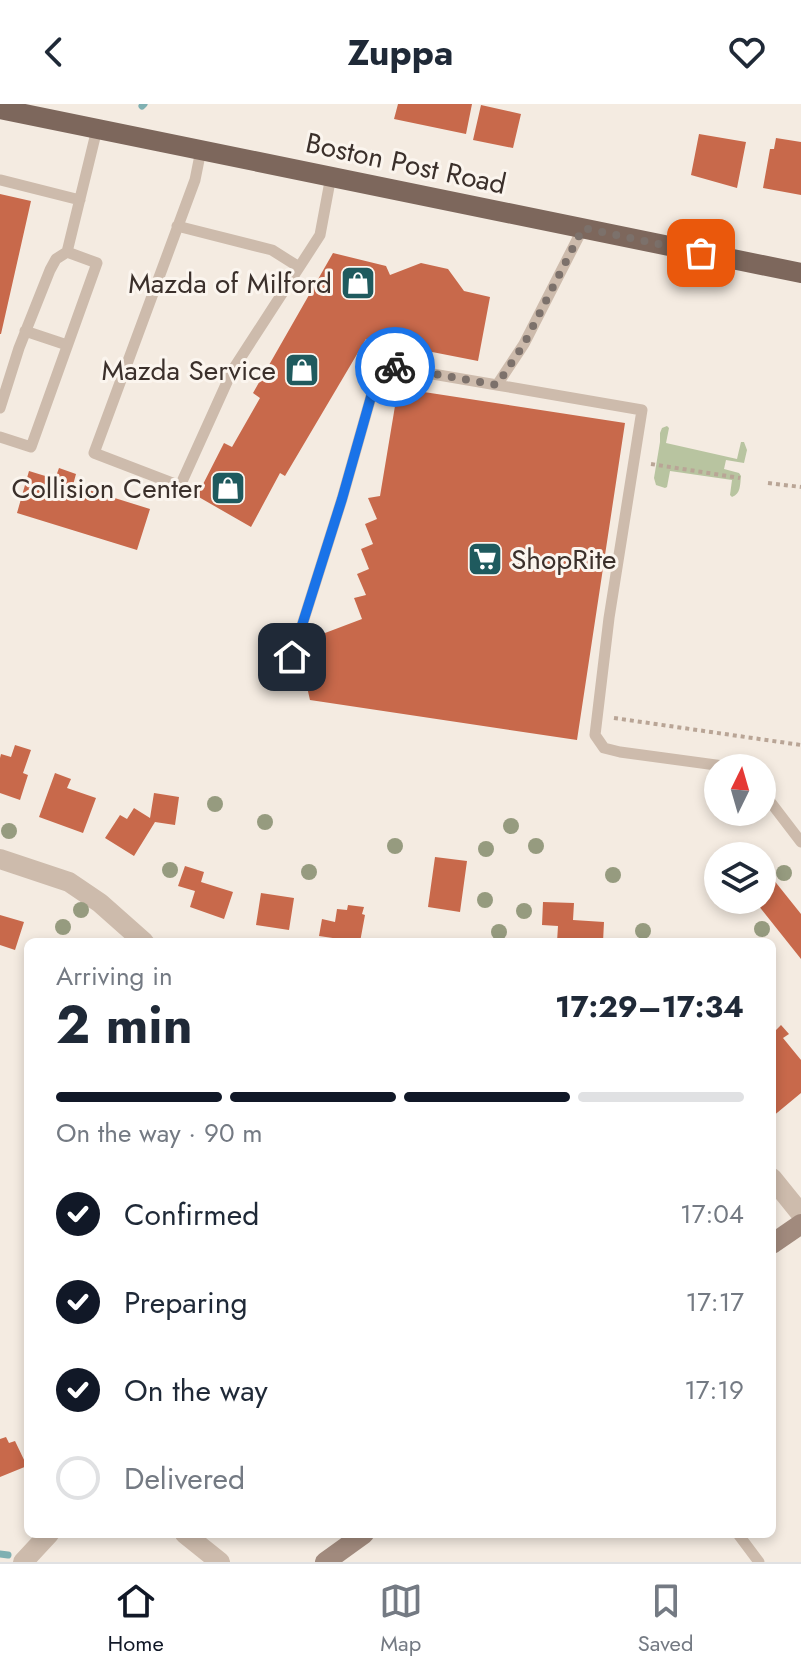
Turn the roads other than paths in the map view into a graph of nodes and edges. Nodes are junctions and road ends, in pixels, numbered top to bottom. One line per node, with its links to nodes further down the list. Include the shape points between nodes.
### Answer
1 (0, 109): 2 (main road, Boston Post Road)
2 (97, 129): 3 (main road, Boston Post Road); 6 (lane)
3 (201, 150): 4 (main road, Boston Post Road); 7 (lane)
4 (331, 176): 8 (main road, Boston Post Road); 10 (lane, via 320,235)
5 (1, 180): 6 (lane)
6 (80, 200): 9 (lane)
7 (177, 226): 10 (lane, via 272,250); 10 (lane, via 94,453 180,486 232,371)
8 (583, 228): 11 (main road, Boston Post Road); 14 (lane)
9 (67, 252): 12 (lane, via 50,270); 13 (lane, via 97,263)
10 (299, 267)
11 (801, 273)
12 (25, 331): 13 (lane); 15 (lane)
13 (67, 345): 16 (lane, via 31,447)
14 (497, 385): 17 (lane, via 380,365); 18 (lane, via 642,410 595,735 604,748)
15 (0, 408)
16 (0, 437)
17 (292, 657)
18 (704, 763)
19 (776, 809): 20 (lane)
20 (801, 842)
21 (0, 859): 22 (street, via 69,882)
22 (139, 938)
23 (776, 1183): 24 (street)
24 (801, 1214)
25 (801, 1224): 26 (main road)
26 (776, 1241)
27 (45, 1538): 31 (street)
28 (190, 1538): 32 (street)
29 (358, 1538): 33 (main road)
30 (741, 1538): 34 (lane)
31 (23, 1562)
32 (220, 1562)
33 (325, 1562)
34 (759, 1562)

